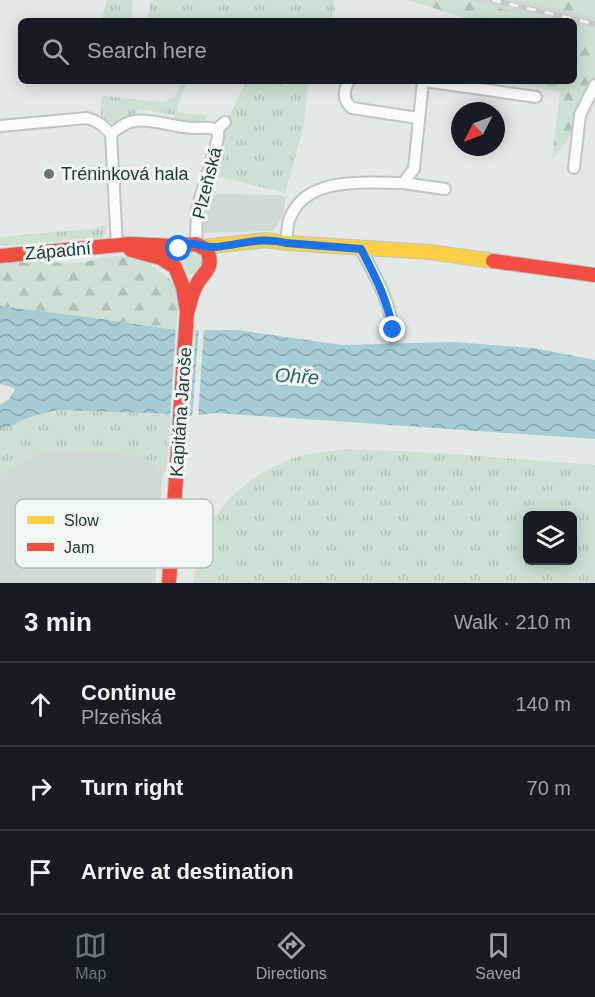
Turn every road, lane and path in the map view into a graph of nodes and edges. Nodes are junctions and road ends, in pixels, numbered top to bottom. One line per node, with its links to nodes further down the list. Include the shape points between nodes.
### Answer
1 (348, 84): 6 (street, via 345,99 352,108)
2 (423, 84): 6 (street)
3 (444, 84): 5 (street)
4 (595, 85): 11 (street, via 580,115)
5 (536, 97)
6 (418, 118): 12 (street, via 414,169)
7 (225, 122): 9 (street)
8 (0, 126): 10 (street, via 87,118 105,126)
9 (218, 131): 10 (street, Plzeňská, via 135,120); 15 (street, Plzeňská, via 197,209)
10 (111, 134): 16 (street)
11 (574, 168)
12 (403, 183): 13 (street); 14 (street, via 334,184 321,189 304,199 291,215)
13 (445, 189)
14 (286, 243): 15 (street, Plzeňská, via 276,240 216,247); 17 (street, Plzeňská); 20 (street, Plzeňská, via 233,254 217,261)
15 (194, 245): 16 (street, Západní); 19 (street, via 175,256); 20 (street, via 209,255)
16 (117, 246): 18 (street, Západní); 19 (street, Západní, via 161,258)
17 (361, 249): 21 (street, Plzeňská, via 430,252); 23 (street, via 384,295)
18 (0, 256)
19 (176, 269): 20 (street, via 188,279); 22 (street, Kapitána Jaroše)
20 (205, 273): 22 (street, Kapitána Jaroše, via 196,285)
21 (595, 275)
22 (187, 312): 24 (street, Kapitána Jaroše)
23 (393, 337)
24 (175, 499)
25 (170, 568): 26 (street, Kapitána Jaroše)
26 (169, 583)

